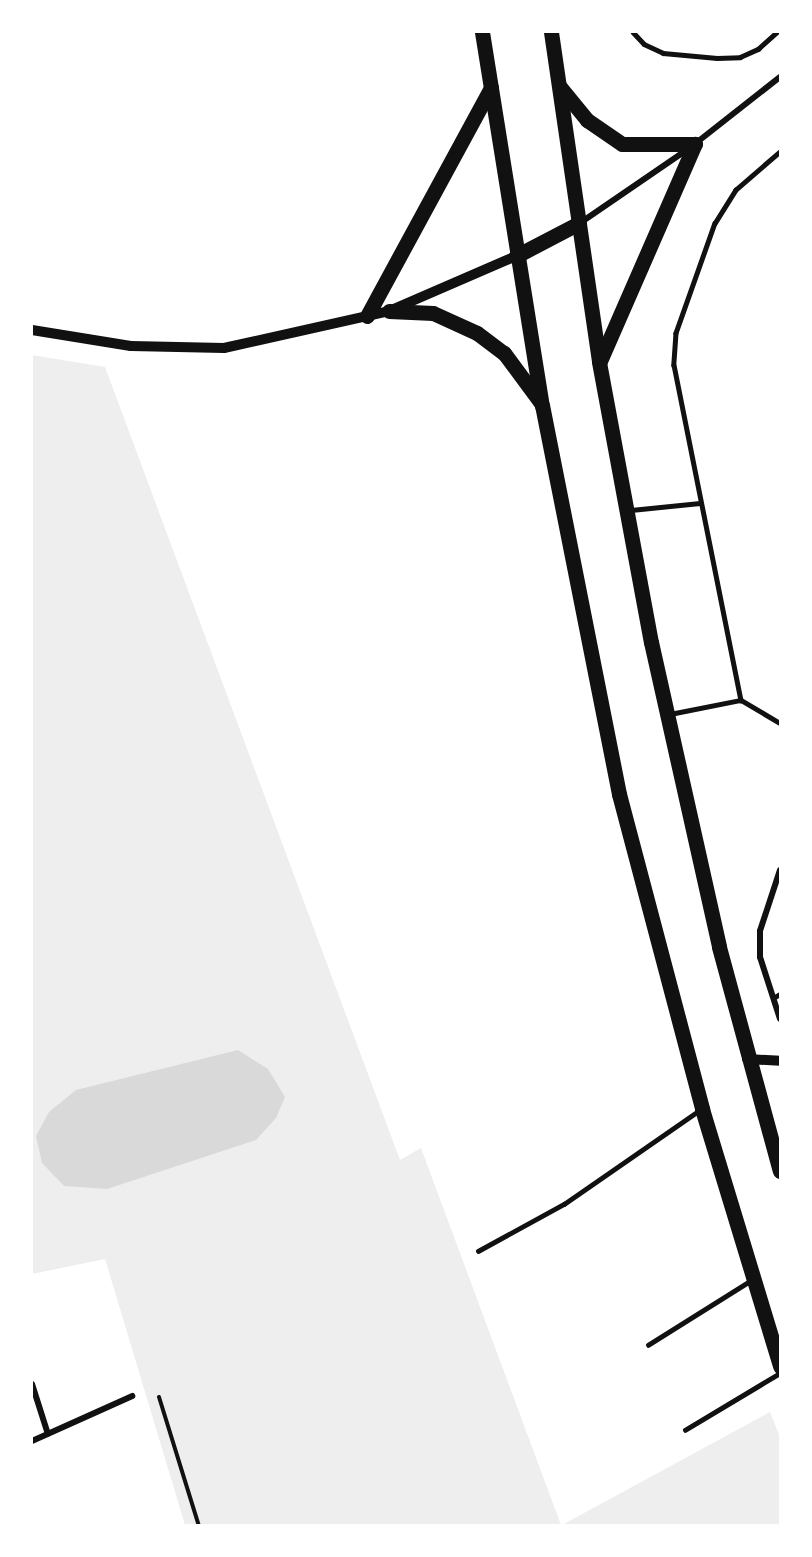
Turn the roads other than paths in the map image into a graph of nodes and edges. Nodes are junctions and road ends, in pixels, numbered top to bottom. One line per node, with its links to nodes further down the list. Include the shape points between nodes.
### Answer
1 (482, 32): 7 (main road)
2 (551, 32): 6 (main road)
3 (633, 32): 4 (lane, via 644,45 663,53 717,58 740,57 758,49)
4 (777, 32)
5 (780, 77): 8 (street)
6 (560, 87): 8 (main road, via 587,120 622,144); 10 (main road)
7 (491, 88): 11 (main road); 13 (main road)
8 (695, 144): 10 (street); 15 (main road)
9 (780, 152): 17 (lane, via 723,207 676,333 678,389)
10 (579, 224): 11 (main road); 15 (main road)
11 (516, 256): 12 (street); 16 (main road)
12 (389, 311): 13 (street); 16 (main road, via 433,313 477,333 504,353)
13 (367, 316): 14 (street, via 224,348 131,346)
14 (32, 330)
15 (599, 362): 18 (main road)
16 (543, 405): 27 (main road, via 619,794)
17 (700, 503): 18 (lane); 19 (lane)
18 (627, 511): 20 (main road)
19 (741, 700): 20 (lane); 21 (lane)
20 (667, 714): 25 (main road)
21 (780, 723)
22 (780, 870): 23 (street, via 760,931 760,957)
23 (778, 996): 24 (street)
24 (780, 1018)
25 (747, 1059): 26 (street); 28 (main road)
26 (780, 1061)
27 (702, 1109): 29 (lane, via 564,1204); 30 (main road)
28 (780, 1171)
29 (478, 1251)
30 (753, 1280): 31 (lane); 32 (main road)
31 (648, 1345)
32 (780, 1366)
33 (780, 1373): 36 (lane)
34 (32, 1384): 37 (street)
35 (132, 1396): 37 (street)
36 (685, 1430)
37 (48, 1434): 38 (street)
38 (32, 1442)

